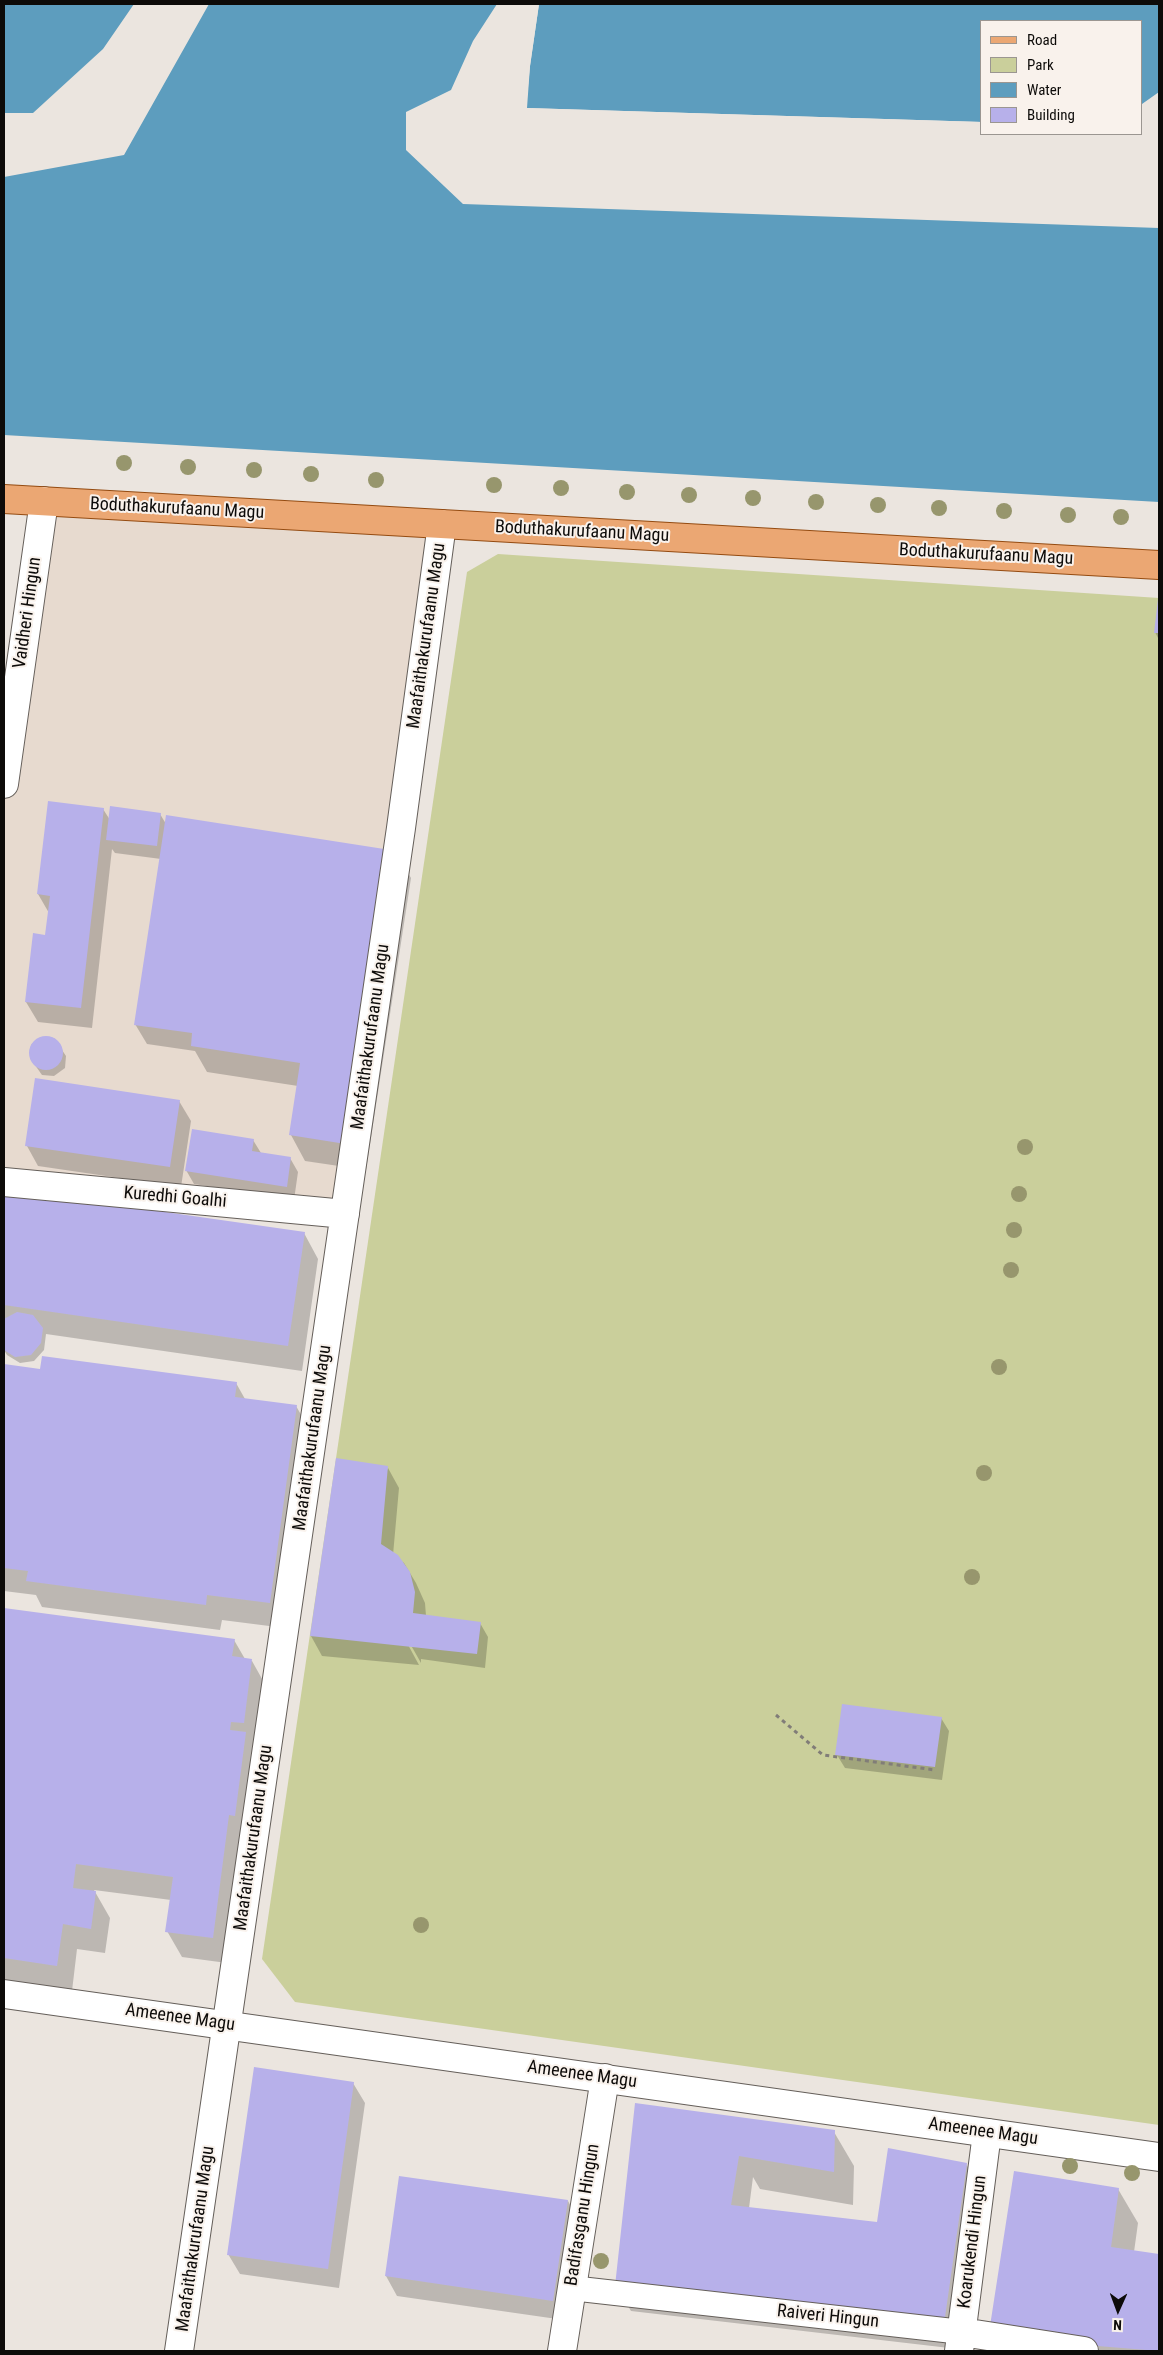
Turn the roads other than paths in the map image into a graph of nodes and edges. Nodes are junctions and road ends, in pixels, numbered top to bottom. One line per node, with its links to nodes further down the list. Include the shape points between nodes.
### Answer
1 (4, 499): 2 (main road, Boduthakurufaanu Magu)
2 (44, 501): 3 (main road, Boduthakurufaanu Magu); 5 (street, Vaidheri Hingun)
3 (442, 524): 4 (main road, Boduthakurufaanu Magu); 7 (street, Maafaithakurufaanu Magu)
4 (1159, 565)
5 (4, 779)
6 (4, 1182): 7 (street, Kuredhi Goalhi)
7 (346, 1214): 9 (street, Maafaithakurufaanu Magu)
8 (4, 1994): 9 (street, Ameenee Magu)
9 (227, 2025): 10 (street, Ameenee Magu); 15 (street, Maafaithakurufaanu Magu)
10 (605, 2078): 11 (street, Ameenee Magu); 13 (street, Badifasganu Hingun)
11 (987, 2133): 12 (street, Ameenee Magu); 14 (street, Koarukendi Hingun)
12 (1159, 2157)
13 (571, 2288): 14 (street, Raiveri Hingun); 16 (street, Badifasganu Hingun)
14 (961, 2342): 17 (street, Raiveri Hingun)
15 (179, 2351)
16 (562, 2351)
17 (1084, 2351)

